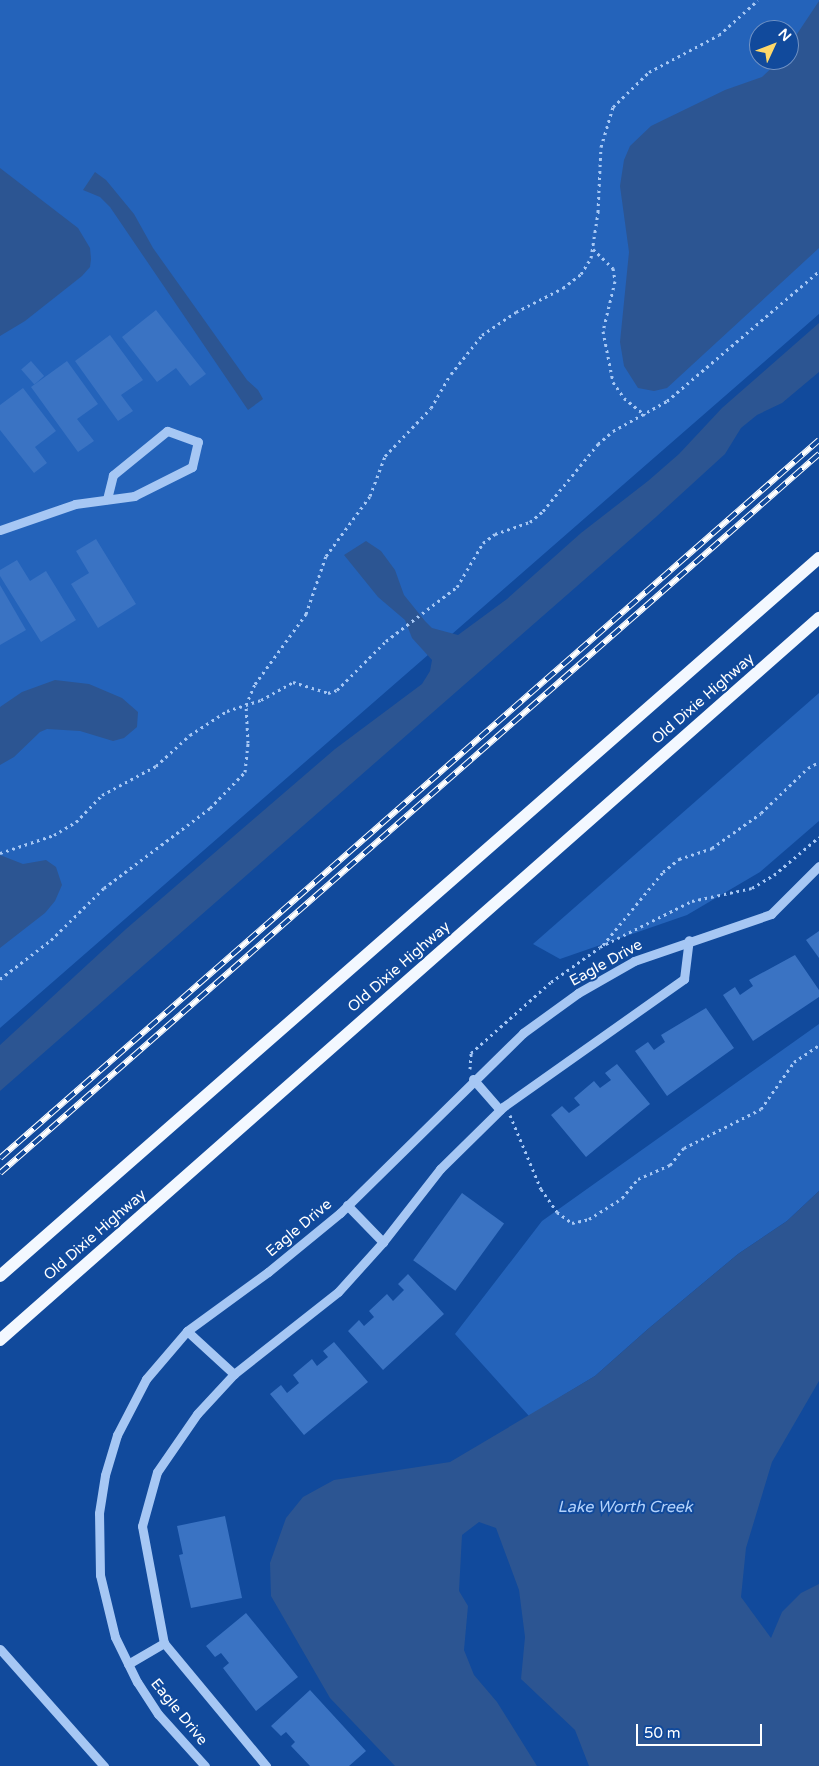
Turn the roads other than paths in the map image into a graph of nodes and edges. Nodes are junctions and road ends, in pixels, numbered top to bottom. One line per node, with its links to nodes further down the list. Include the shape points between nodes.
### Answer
1 (107, 499): 1 (street, via 134,496 192,466 198,442 167,431 113,475); 2 (street, via 75,504)
2 (0, 530)
3 (819, 558): 11 (main road, Old Dixie Highway)
4 (819, 618): 13 (main road, Old Dixie Highway)
5 (819, 866): 6 (street, Eagle Drive, via 771,914 731,930)
6 (689, 940): 7 (street, Eagle Drive, via 634,961 578,993 523,1033); 8 (street, via 684,978)
7 (473, 1079): 8 (street); 9 (street, Eagle Drive)
8 (500, 1110): 10 (street, via 440,1169)
9 (347, 1205): 10 (street); 12 (street, Eagle Drive, via 310,1239)
10 (383, 1242): 14 (street, via 338,1292)
11 (0, 1276)
12 (187, 1331): 14 (street); 17 (street, Eagle Drive, via 161,1359 133,1400 117,1435 105,1475 99,1512 100,1575 115,1637)
13 (0, 1340)
14 (234, 1374): 15 (street, via 196,1414 157,1472 142,1526)
15 (164, 1643): 17 (street); 20 (street)
16 (0, 1649): 18 (street)
17 (128, 1664): 19 (street, Eagle Drive, via 158,1714)
18 (104, 1766)
19 (205, 1766)
20 (266, 1766)

